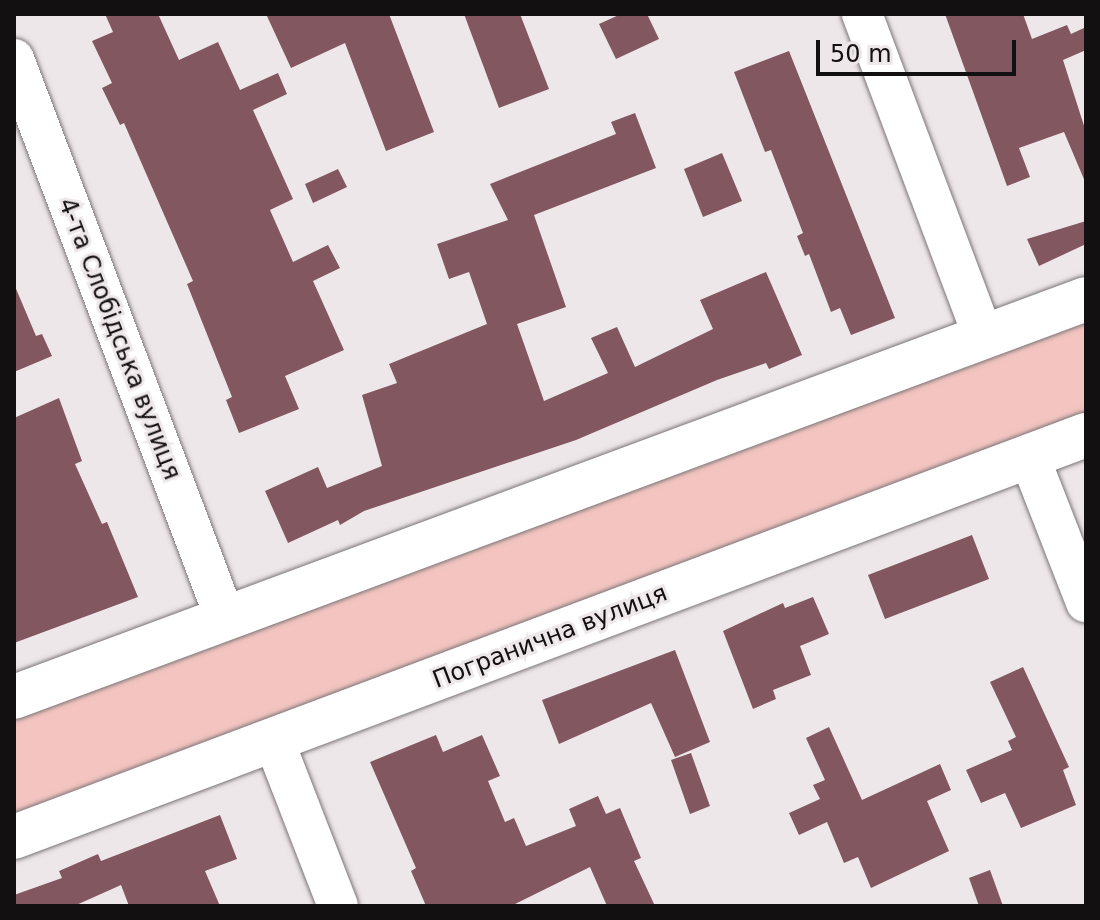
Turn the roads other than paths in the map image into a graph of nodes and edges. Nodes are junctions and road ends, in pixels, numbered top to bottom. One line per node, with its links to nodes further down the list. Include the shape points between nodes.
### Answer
1 (862, 14): 4 (street)
2 (14, 59): 8 (street, 4-та Слобідська вулиця)
3 (1086, 299): 4 (main road)
4 (984, 338): 8 (main road)
5 (1086, 435): 6 (main road, Погранична вулиця)
6 (1029, 456): 7 (street); 10 (main road, Погранична вулиця)
7 (1086, 602)
8 (225, 618): 9 (main road)
9 (14, 697)
10 (274, 741): 11 (main road, Погранична вулиця); 12 (street)
11 (14, 837)
12 (338, 906)

